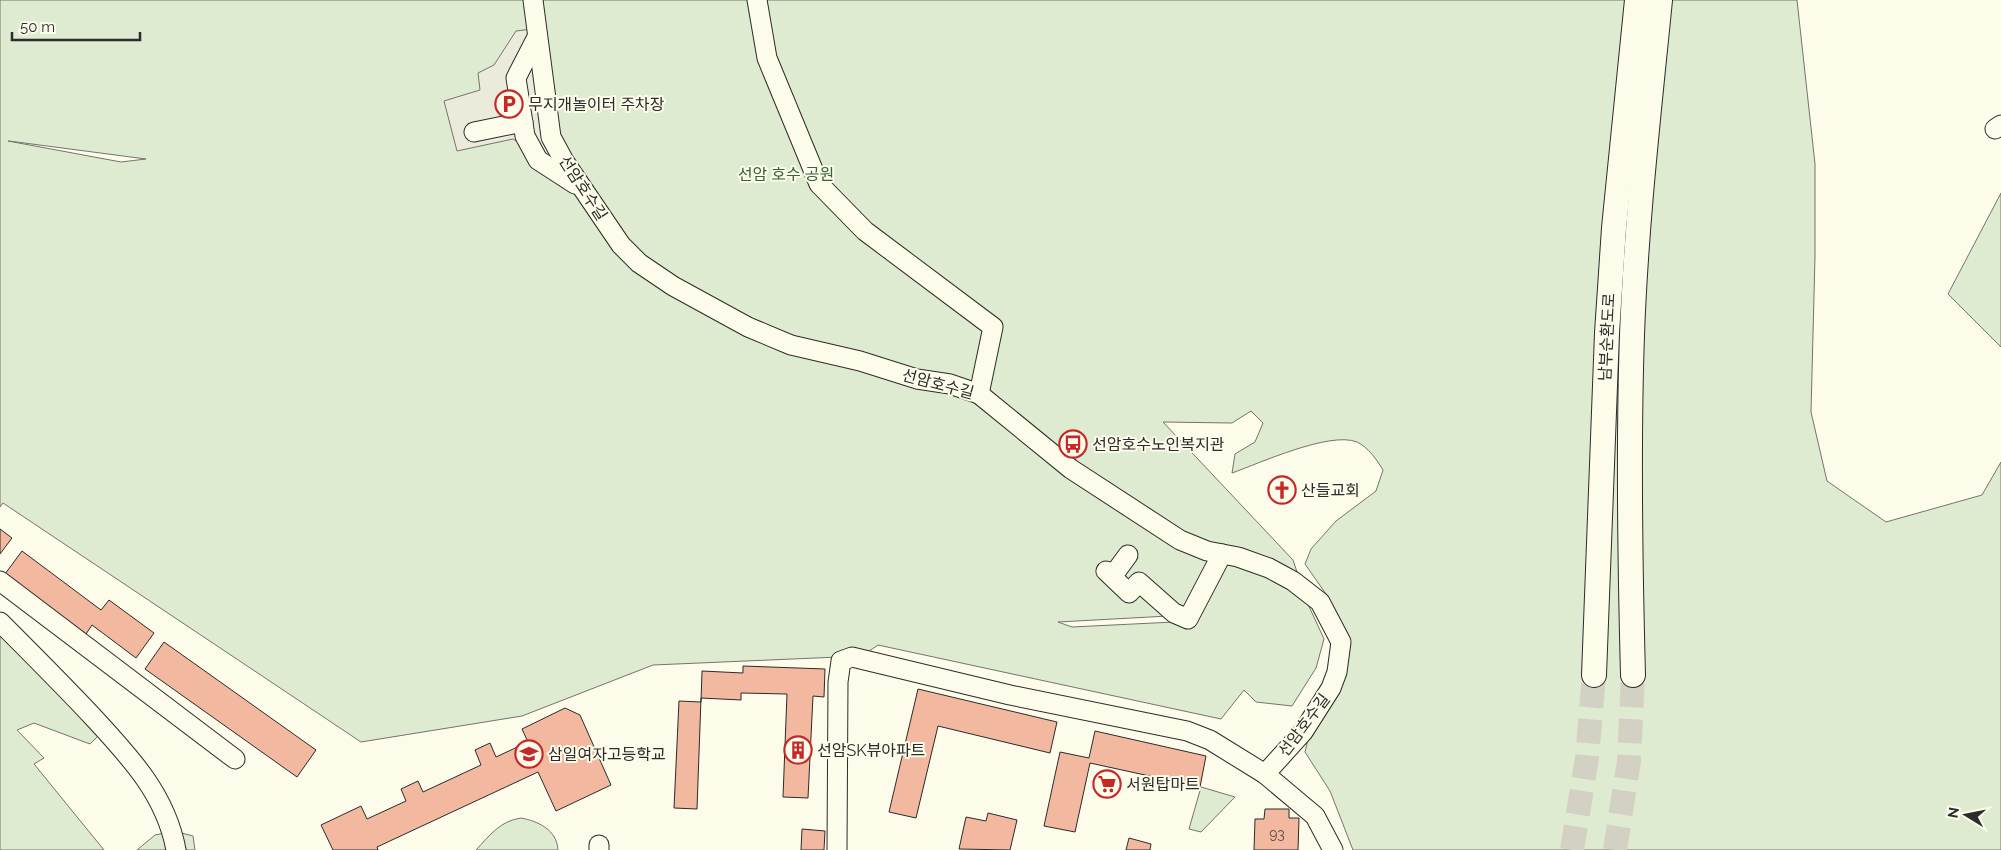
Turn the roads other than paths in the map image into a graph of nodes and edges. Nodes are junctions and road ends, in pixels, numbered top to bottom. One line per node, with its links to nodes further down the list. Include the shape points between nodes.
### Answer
1 (532, 0): 5 (street, 선암호수길)
2 (757, 0): 9 (street, via 767,58 819,184 865,231 993,327)
3 (1637, 0): 14 (main road, 남부순환도로, via 1607,333)
4 (1660, 0): 15 (main road, 남부순환도로, via 1639,220 1632,335 1630,566)
5 (536, 39): 6 (street, via 516,78); 8 (street, 선암호수길, via 551,137)
6 (523, 122): 7 (street); 8 (street, via 525,136 538,160)
7 (474, 132)
8 (583, 188): 9 (street, 선암호수길, via 621,244 639,263 673,286 748,327 791,345)
9 (979, 394): 10 (street, 선암호수길, via 1071,469 1180,540)
10 (1222, 554): 11 (street, via 1188,619 1174,613 1139,582 1129,593 1106,571 1114,574); 17 (street, 선암호수길, via 1269,568 1293,581 1320,602 1342,642 1331,688 1303,732)
11 (1128, 555)
12 (0, 581): 16 (street)
13 (0, 622): 18 (street, via 67,689 138,768 172,827)
14 (1594, 675)
15 (1633, 675)
16 (234, 759)
17 (1265, 774): 19 (street, via 1210,740 1188,731 1010,695 852,657 841,661 838,682); 20 (street, via 1315,816)
18 (176, 850)
19 (837, 850)
20 (1333, 850)

